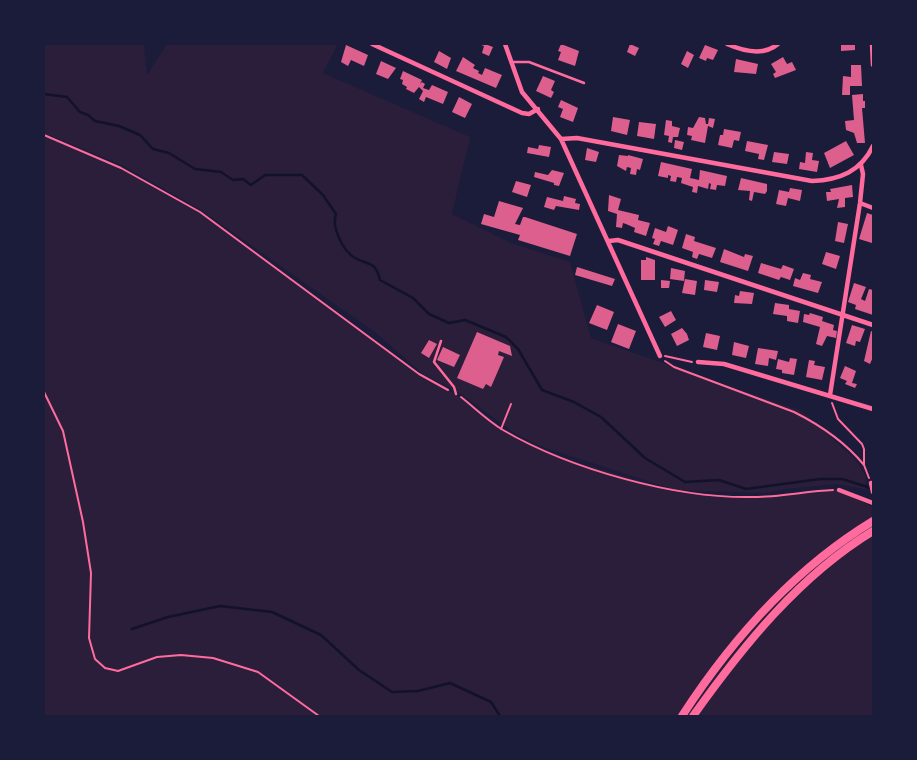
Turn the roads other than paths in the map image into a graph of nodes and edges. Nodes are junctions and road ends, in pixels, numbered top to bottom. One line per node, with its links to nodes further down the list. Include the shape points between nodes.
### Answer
1 (372, 44): 9 (street, via 522,113 529,114)
2 (505, 44): 6 (street)
3 (727, 44): 4 (street, via 752,51 764,51)
4 (778, 44)
5 (872, 44): 7 (street)
6 (511, 62): 8 (lane, via 529,62); 9 (street, via 522,92)
7 (873, 65)
8 (584, 83)
9 (538, 109): 10 (street)
10 (561, 139): 12 (street, via 577,138 812,181 832,180); 15 (street)
11 (873, 146): 12 (street)
12 (861, 165): 13 (street)
13 (860, 203): 14 (street); 16 (street)
14 (873, 208)
15 (609, 242): 16 (street, via 618,240); 19 (street)
16 (842, 315): 17 (street); 22 (street)
17 (873, 325)
18 (441, 341): 21 (lane, via 434,362)
19 (660, 356)
20 (698, 362): 22 (street, via 724,364)
21 (456, 394)
22 (830, 395): 23 (street)
23 (873, 409)
24 (871, 483): 26 (street)
25 (839, 490): 27 (street)
26 (873, 492)
27 (873, 503)
28 (873, 521): 30 (main road, via 841,540 783,590 708,676)
29 (873, 531): 31 (main road, via 848,547 784,604 730,666)
30 (682, 716)
31 (693, 716)

